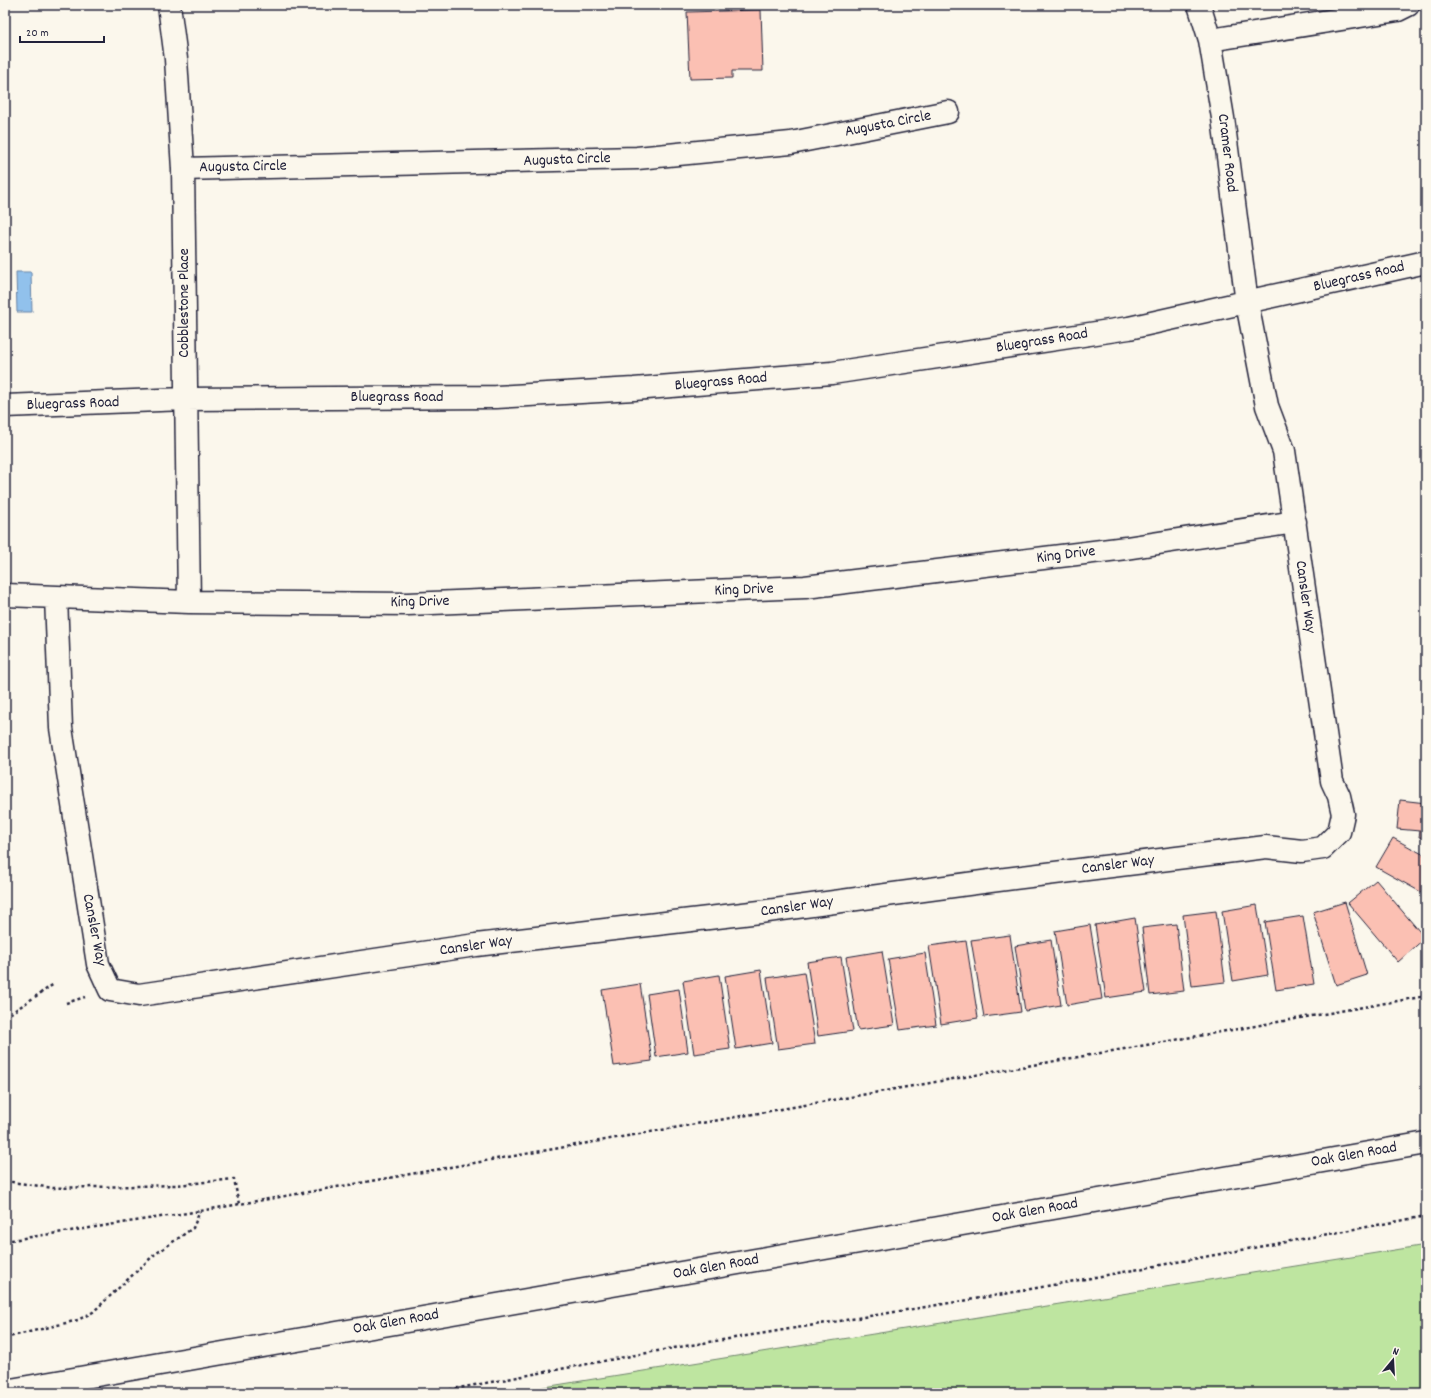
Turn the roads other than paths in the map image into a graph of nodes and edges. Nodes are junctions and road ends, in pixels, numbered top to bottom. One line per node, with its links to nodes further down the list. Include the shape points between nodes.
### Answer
1 (169, 5): 6 (street, Cobblestone Place, via 176,59)
2 (1199, 5): 4 (street, Cramer Road)
3 (1408, 5): 4 (street, via 1398,10)
4 (1210, 40): 8 (street, Cramer Road, via 1223,118)
5 (948, 112): 6 (street, Augusta Circle, via 791,143 637,158)
6 (183, 169): 9 (street, Cobblestone Place)
7 (1426, 262): 8 (street, Bluegrass Road)
8 (1247, 303): 9 (street, Bluegrass Road, via 1129,328 832,373 496,397); 11 (street, Cansler Way, via 1267,406 1284,451)
9 (185, 399): 10 (street, Bluegrass Road); 14 (street, Cobblestone Place)
10 (5, 406)
11 (1295, 522): 13 (street, Cansler Way, via 1332,781 1343,814 1339,832 1323,848 1302,851 1266,847 990,880 760,912 476,945 139,995 110,990 98,964 61,728); 14 (street, King Drive, via 1126,548 806,587 408,604)
12 (5, 595): 13 (street, King Drive)
13 (56, 597): 14 (street, King Drive)
14 (189, 602)
15 (1426, 1143): 16 (street, Oak Glen Road)
16 (5, 1391)

